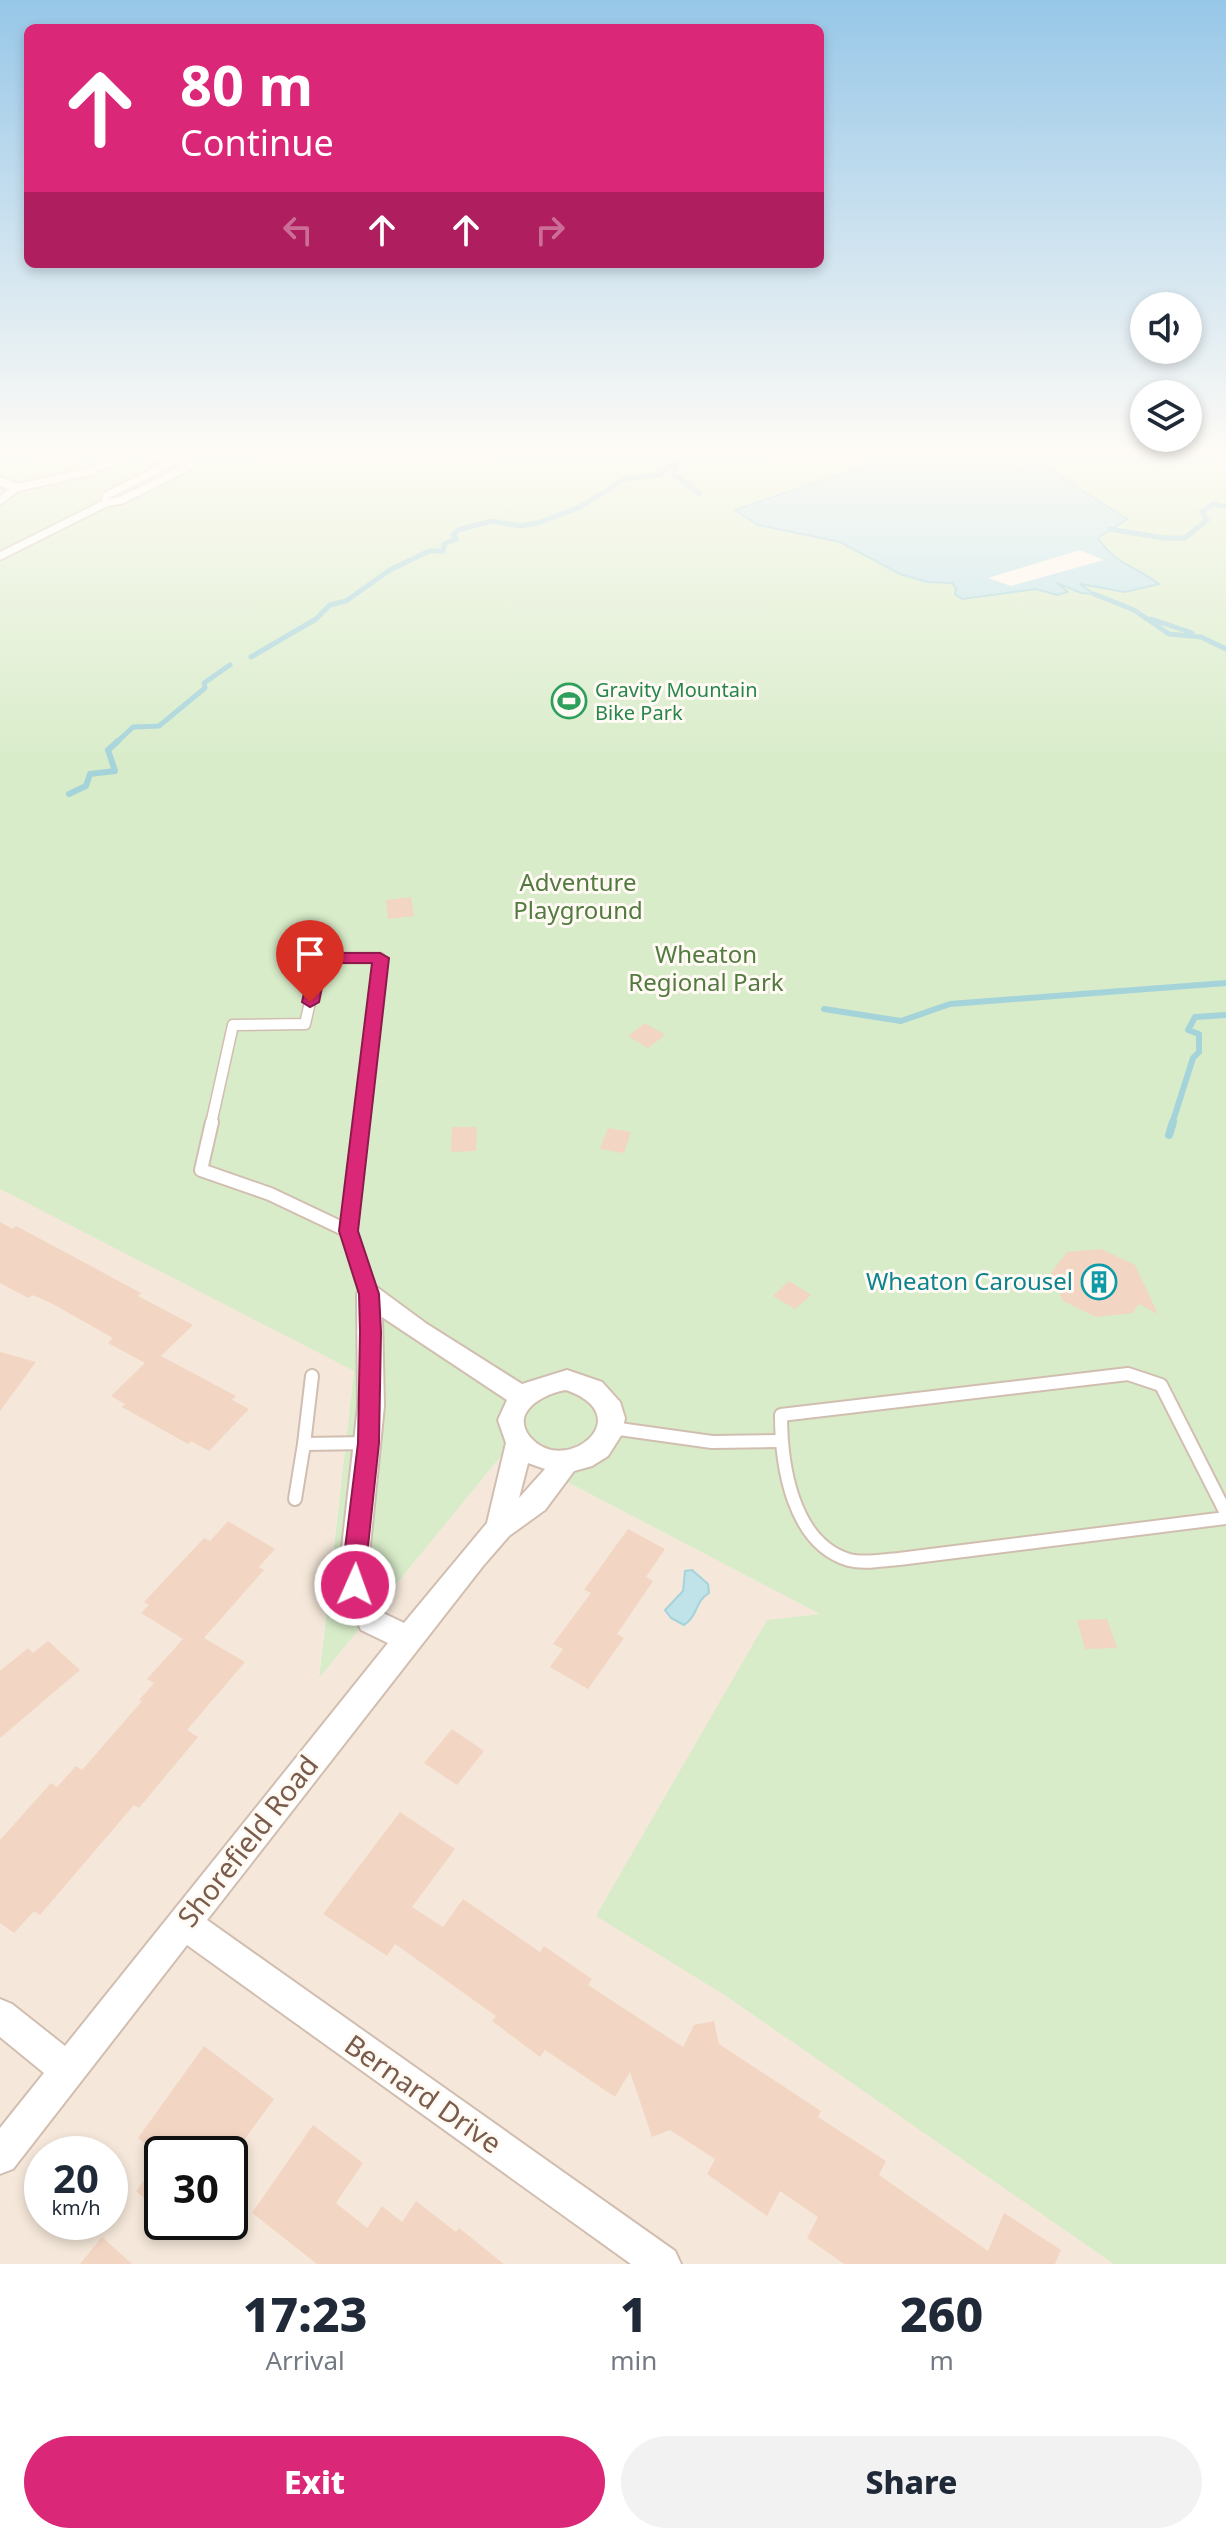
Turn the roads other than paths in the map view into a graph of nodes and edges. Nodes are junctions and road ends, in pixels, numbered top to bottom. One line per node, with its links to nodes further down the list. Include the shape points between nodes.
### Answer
1 (348, 1231): 1 (lane, via 270,1194 201,1170 233,1025 305,1024 320,958 380,958); 2 (lane)
2 (369, 1294): 4 (street); 7 (street)
3 (312, 1376): 8 (lane)
4 (522, 1397): 5 (street, via 550,1382 583,1383 608,1401); 9 (street, Shorefield Road, via 511,1420)
5 (612, 1428): 6 (lane, via 712,1442); 10 (street, Shorefield Road, via 596,1451)
6 (780, 1441): 11 (lane, via 781,1415 1128,1374 1161,1385); 13 (lane, via 798,1512 816,1541 849,1560 903,1558)
7 (369, 1443): 8 (lane); 15 (street, via 355,1585 371,1621)
8 (304, 1444): 12 (lane)
9 (519, 1444): 10 (street, via 547,1461); 14 (street, Shorefield Road)
10 (565, 1462): 14 (street, Shorefield Road, via 535,1502)
11 (1220, 1487): 13 (lane)
12 (295, 1499)
13 (1226, 1516)
14 (499, 1528): 15 (street, Shorefield Road)
15 (408, 1639): 16 (street, Shorefield Road)
16 (184, 1923): 18 (street, Shorefield Road); 20 (street, Bernard Drive)
17 (0, 2016): 18 (street)
18 (68, 2070): 19 (street, Shorefield Road)
19 (0, 2156)
20 (662, 2264)

